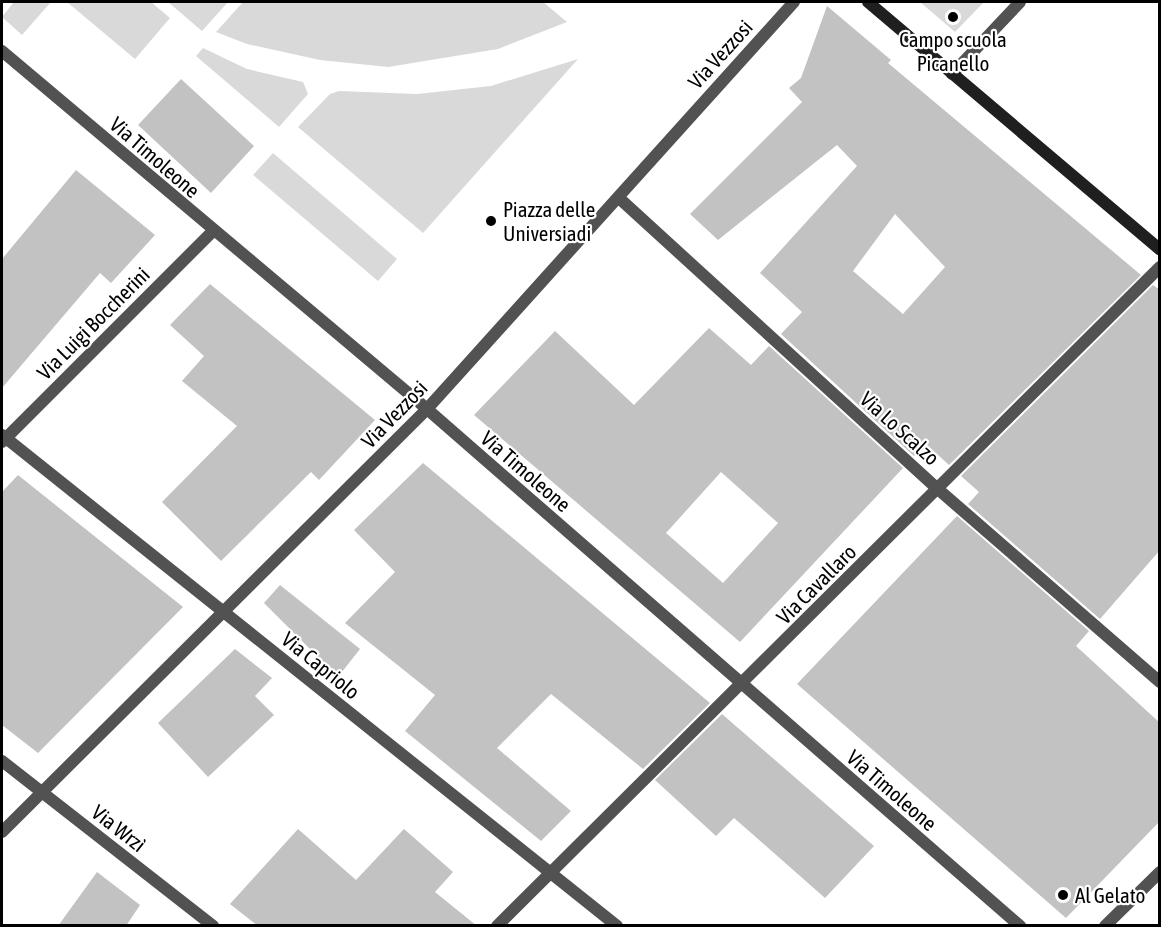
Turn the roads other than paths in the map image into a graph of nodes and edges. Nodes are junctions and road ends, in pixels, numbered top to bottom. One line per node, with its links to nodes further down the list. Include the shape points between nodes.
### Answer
1 (794, 2): 6 (street, Via Vezzosi)
2 (868, 2): 5 (main road)
3 (1020, 2): 5 (street)
4 (2, 51): 7 (street, Via Timoleone)
5 (952, 74): 8 (main road)
6 (619, 198): 10 (street, Via Vezzosi); 12 (street, Via Lo Scalzo)
7 (213, 232): 10 (street, Via Timoleone); 11 (street, Via Luigi Boccherini)
8 (1160, 250)
9 (1160, 267): 12 (street, Via Cavallaro)
10 (427, 409): 13 (street, Via Vezzosi); 15 (street, Via Timoleone)
11 (3, 438): 13 (street, Via Capriolo)
12 (939, 490): 14 (street, Via Lo Scalzo); 15 (street, Via Cavallaro)
13 (225, 613): 17 (street, Via Vezzosi); 19 (street, Via Capriolo)
14 (1160, 682)
15 (740, 686): 19 (street, Via Cavallaro); 24 (street, Via Timoleone)
16 (2, 761): 17 (street, Via Wrzì)
17 (42, 792): 18 (street, Via Vezzosi); 21 (street, Via Wrzì)
18 (2, 832)
19 (549, 872): 22 (street, Via Cavallaro); 23 (street, Via Capriolo)
20 (1160, 872): 25 (street)
21 (213, 926)
22 (497, 926)
23 (617, 926)
24 (1020, 926)
25 (1105, 926)

